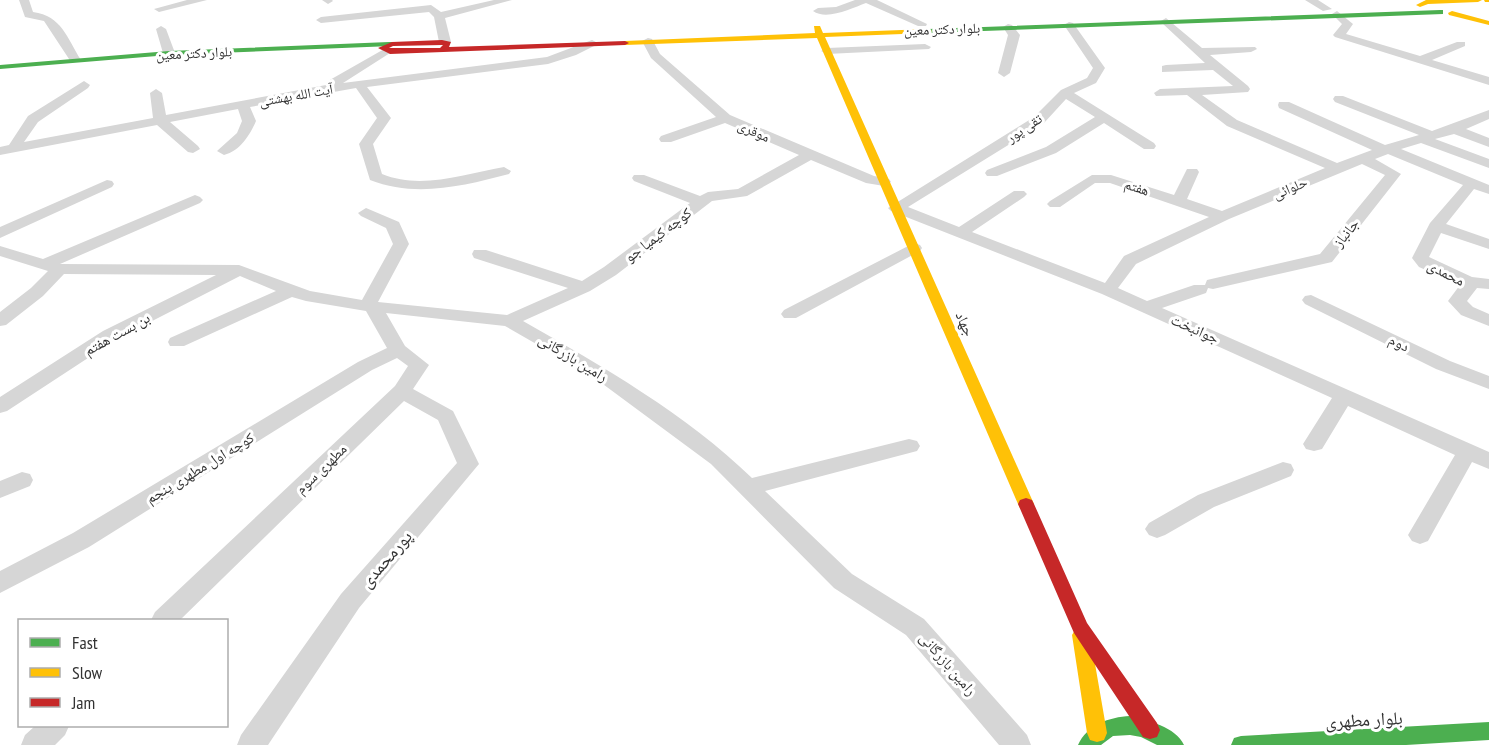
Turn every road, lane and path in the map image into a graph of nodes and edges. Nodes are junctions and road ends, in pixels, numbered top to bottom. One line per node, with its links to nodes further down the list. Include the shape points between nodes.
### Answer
1 (24, 0): 35 (street, via 29,15 47,18 56,25)
2 (202, 0): 11 (street)
3 (423, 0): 16 (street)
4 (507, 0): 16 (street)
5 (867, 0): 12 (street, via 837,10); 20 (street)
6 (1310, 0): 13 (street)
7 (1472, 0): 8 (main road, بلوار دکتر معین); 10 (main road, بلوار دکتر معین)
8 (1479, 0): 9 (main road, بلوار دکتر معین)
9 (1489, 0)
10 (1424, 2): 13 (main road, بلوار دکتر معین); 14 (main road)
11 (159, 9)
12 (818, 10)
13 (1332, 12): 14 (main road, بلوار دکتر معین); 18 (main road, بلوار دکتر معین); 20 (main road, بلوار دکتر معین); 36 (street, via 1348,24 1339,35)
14 (1446, 12): 15 (main road, بلوار دکتر معین); 19 (main road)
15 (1489, 12)
16 (435, 13): 17 (street); 25 (street)
17 (321, 20)
18 (1166, 21): 21 (main road, بلوار دکتر معین); 33 (street)
19 (1489, 23)
20 (922, 24): 24 (main road, بلوار دکتر معین)
21 (1069, 25): 22 (main road, بلوار دکتر معین); 48 (street, تقی پور, via 1099,68 1092,80)
22 (1008, 27): 24 (main road, بلوار دکتر معین); 40 (street, via 1014,35)
23 (161, 29): 34 (street)
24 (819, 31): 25 (main road, بلوار دکتر معین); 26 (main road, بلوار دکتر معین); 32 (main road, جهاد)
25 (444, 40): 27 (main road, بلوار دکتر معین); 29 (main road); 29 (street, via 437,37)
26 (648, 41): 27 (main road, بلوار دکتر معین); 54 (street, موقری, via 655,56)
27 (592, 43): 43 (street, آیت الله بهشتی, via 548,60)
28 (1461, 44): 36 (street)
29 (390, 47): 34 (main road, بلوار دکتر معین); 41 (main road, بلوار دکتر معین); 45 (street)
30 (925, 47): 32 (street)
31 (1251, 49): 33 (street)
32 (827, 51): 74 (main road, جهاد)
33 (1199, 52): 37 (street)
34 (169, 53): 35 (main road, بلوار دکتر معین)
35 (75, 60): 38 (main road, بلوار دکتر معین)
36 (1420, 60): 42 (street)
37 (1216, 66): 39 (street); 46 (street, via 1244,88)
38 (0, 68)
39 (1166, 69)
40 (1004, 72)
41 (0, 74)
42 (1488, 80)
43 (359, 84): 45 (street, آیت الله بهشتی); 70 (street, via 384,118 366,144 375,177 390,185 415,187)
44 (84, 85): 64 (street, via 33,119)
45 (322, 89): 51 (street, آیت الله بهشتی)
46 (1190, 92): 49 (street); 69 (street, via 1232,123)
47 (156, 93): 56 (street)
48 (1065, 93): 55 (street); 83 (street, تقی پور, via 1039,120)
49 (1160, 93)
50 (1339, 99): 58 (street)
51 (243, 104): 56 (street, آیت الله بهشتی); 65 (street, via 249,121 243,135)
52 (1284, 105): 63 (street)
53 (1487, 116): 57 (street, حلوائی)
54 (725, 118): 59 (street); 66 (street, موقری)
55 (1104, 118): 61 (street); 72 (street, via 1051,150)
56 (161, 120): 62 (street); 64 (street, آیت الله بهشتی)
57 (1455, 129): 58 (street, حلوائی); 60 (street)
58 (1427, 138): 63 (street, حلوائی); 68 (street)
59 (666, 139)
60 (1489, 142)
61 (1149, 146)
62 (193, 149)
63 (1386, 149): 67 (street, حلوائی); 76 (street)
64 (6, 150)
65 (224, 151)
66 (809, 155): 74 (street, موقری); 81 (street, کوچه کیمیا جو, via 742,193 708,197)
67 (1362, 158): 69 (street, حلوائی); 102 (street, جانباز, via 1394,174 1326,258 1206,286)
68 (1489, 164)
69 (1336, 168): 85 (street, حلوائی)
70 (504, 171)
71 (1192, 172): 80 (street)
72 (992, 173)
73 (639, 178): 81 (street)
74 (884, 182): 83 (main road, جهاد)
75 (107, 184): 87 (street)
76 (1471, 184): 77 (street); 86 (street, محمدی)
77 (1489, 190)
78 (1019, 194): 88 (street)
79 (195, 200): 93 (street)
80 (1178, 201): 82 (street, هفتم, via 1111,179 1092,179); 85 (street, هفتم)
81 (702, 202): 97 (street, کوچه کیمیا جو)
82 (1055, 204)
83 (896, 208): 88 (street, جوانبخت); 90 (main road, جهاد)
84 (366, 213): 101 (street, via 393,225 400,244)
85 (1223, 216): 99 (street, حلوائی, via 1131,260)
86 (1436, 226): 89 (street); 95 (street, محمدی, via 1420,258)
87 (0, 233)
88 (960, 233): 99 (street, جوانبخت)
89 (1489, 244)
90 (914, 248): 103 (street); 125 (main road, جهاد)
91 (0, 251): 93 (street, رامین بازرگانی)
92 (480, 254): 97 (street)
93 (52, 267): 94 (street, رامین بازرگانی); 104 (street, via 37,292)
94 (239, 270): 98 (street, رامین بازرگانی); 112 (street, بن بست هفتم, via 110,335)
95 (1469, 282): 96 (street); 106 (street, محمدی, via 1457,301 1467,311)
96 (1489, 284)
97 (584, 287): 105 (street, کوچه کیمیا جو)
98 (292, 290): 101 (street, رامین بازرگانی, via 306,296); 107 (street)
99 (1108, 290): 102 (street, جوانبخت)
100 (1311, 300): 109 (street, دوم, via 1443,365)
101 (370, 306): 105 (street, رامین بازرگانی); 108 (street, مطهری سوم)
102 (1146, 307): 111 (street, جوانبخت)
103 (790, 314)
104 (0, 321)
105 (509, 321): 119 (street, رامین بازرگانی, via 599,372 719,459)
106 (1489, 321)
107 (177, 342)
108 (399, 350): 110 (street, مطهری سوم, via 419,365); 123 (street, کوچه اول مطهری پنجم, via 365,366 81,540)
109 (1489, 383)
110 (402, 391): 124 (street, مطهری سوم); 131 (street, پورمحمدی, via 446,416 468,464 350,601)
111 (1344, 395): 113 (street); 115 (street, جوانبخت)
112 (0, 406)
113 (1314, 444)
114 (909, 446): 119 (street)
115 (1468, 451): 116 (street, جوانبخت); 122 (street)
116 (1489, 460)
117 (1283, 470): 121 (street, via 1206,501)
118 (22, 480): 120 (street)
119 (747, 487): 132 (street, رامین بازرگانی, via 843,581 915,627)
120 (0, 490)
121 (1156, 529)
122 (1420, 535)
123 (0, 583)
124 (166, 619)
125 (1080, 628): 127 (main road); 129 (main road)
126 (54, 727): 130 (street)
127 (1150, 730): 129 (main road, via 1112,726); 134 (main road)
128 (1489, 731): 135 (main road, بلوار مطهری)
129 (1097, 733): 133 (main road)
130 (35, 745)
131 (251, 745)
132 (1017, 745)
133 (1088, 745)
134 (1174, 745)
135 (1241, 745)

